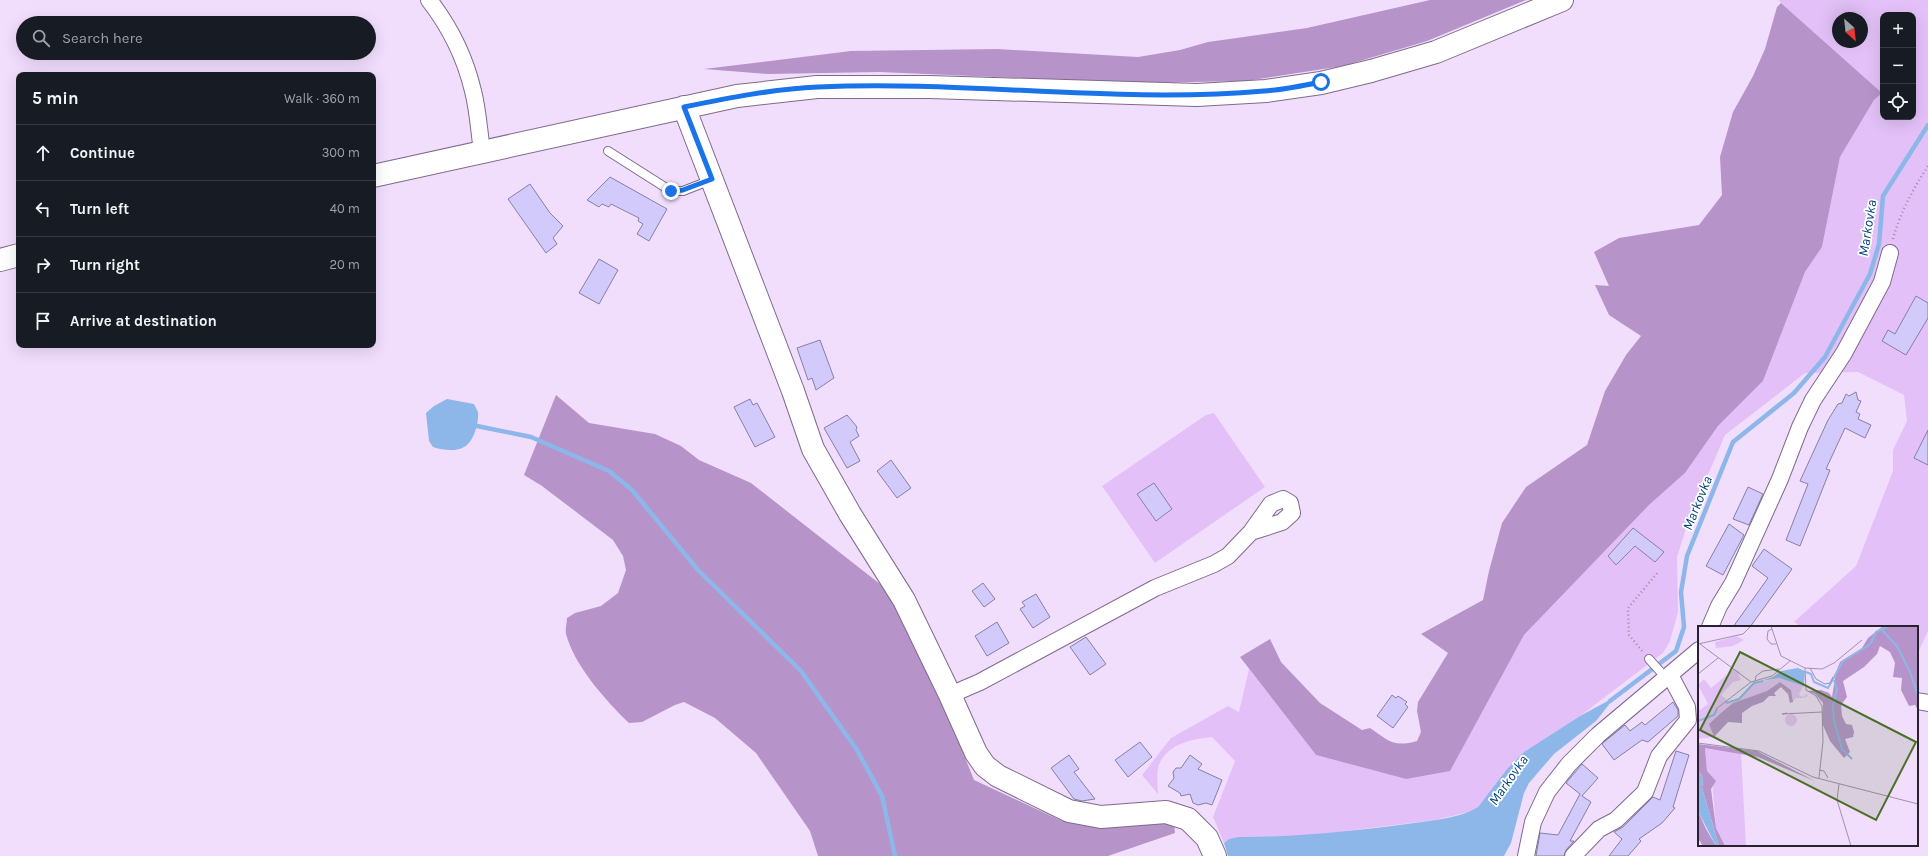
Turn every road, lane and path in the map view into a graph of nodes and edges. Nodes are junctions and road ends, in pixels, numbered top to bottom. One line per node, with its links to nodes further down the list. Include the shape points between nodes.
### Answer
1 (429, 0): 4 (street, via 446,24 460,51 473,90)
2 (1562, 0): 3 (main road, via 1436,52 1371,71 1266,91 1197,95 929,87 817,87 737,96)
3 (684, 107): 4 (main road); 8 (main road)
4 (482, 151): 7 (main road)
5 (608, 151): 8 (lane, via 671,191 683,190)
6 (1928, 166): 9 (path, via 1915,186 1897,225)
7 (376, 175)
8 (712, 179): 18 (main road, via 794,391 813,449 904,600)
9 (1890, 253): 14 (street, via 1882,282 1800,427 1780,479 1733,583)
10 (16, 257): 11 (main road)
11 (0, 260)
12 (1251, 532): 18 (street, via 1228,556 1214,564 1154,588 980,682)
13 (1659, 572): 16 (path, via 1628,608 1629,635)
14 (1710, 626)
15 (1698, 651): 17 (street)
16 (1649, 659): 17 (lane)
17 (1664, 675): 22 (street, via 1569,764 1547,792 1533,822); 23 (street, via 1687,707 1688,720 1659,756 1645,792 1616,820 1599,829)
18 (950, 695): 21 (main road, via 976,753 985,766 998,776 1069,811 1101,817 1166,812 1188,819 1208,838)
19 (1918, 701): 20 (street)
20 (1928, 703)
21 (1215, 856)
22 (1526, 856)
23 (1573, 856)

